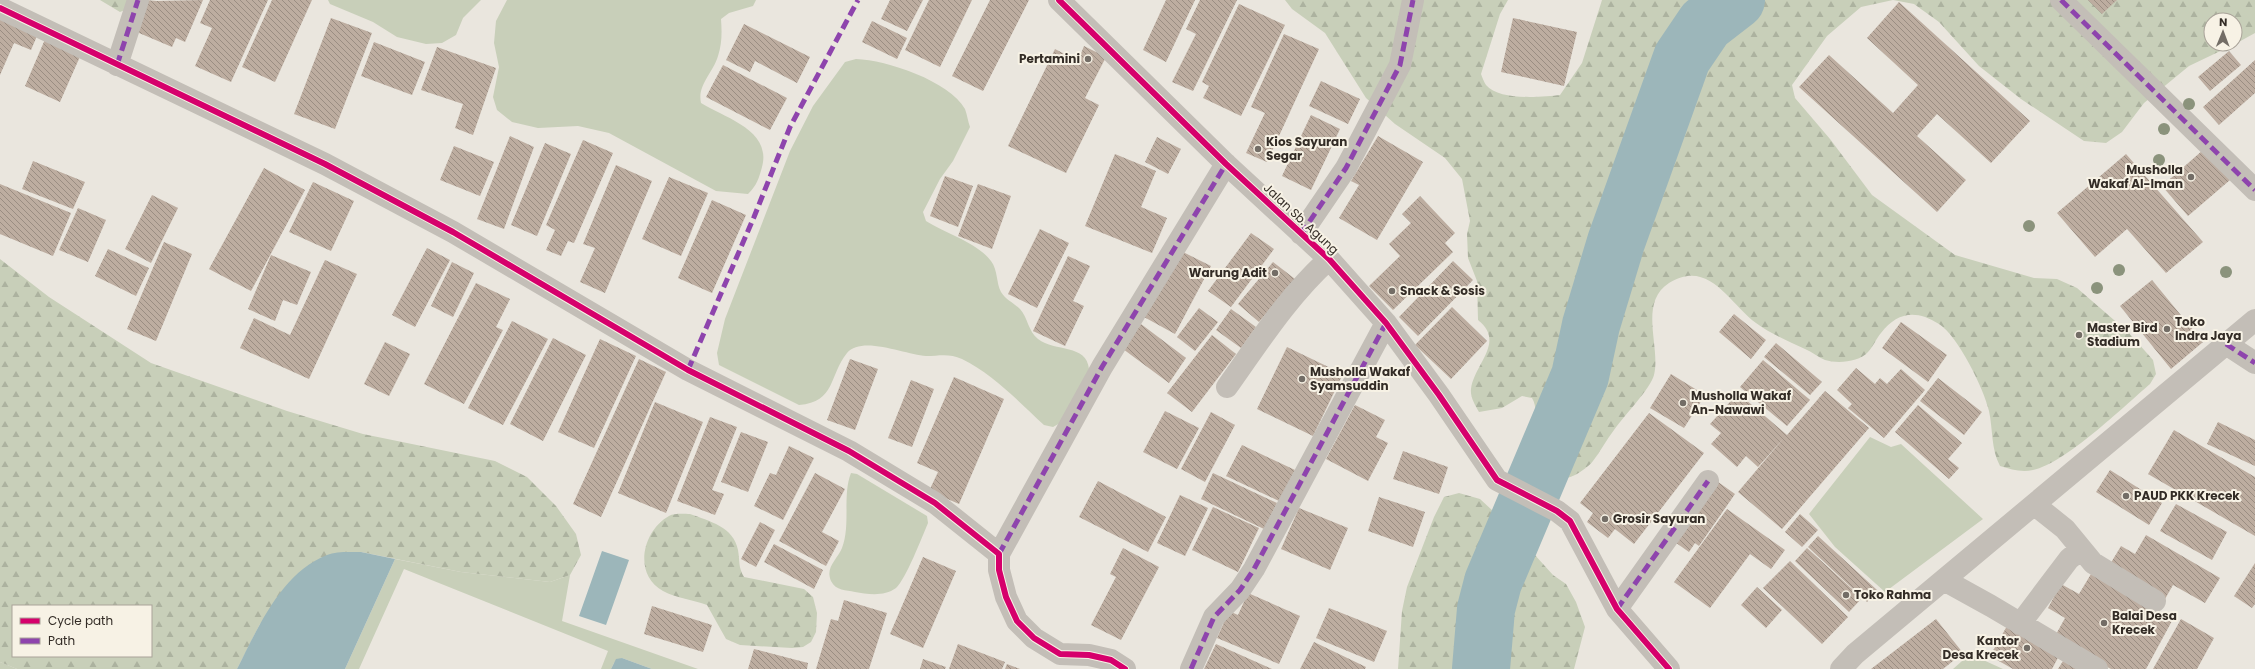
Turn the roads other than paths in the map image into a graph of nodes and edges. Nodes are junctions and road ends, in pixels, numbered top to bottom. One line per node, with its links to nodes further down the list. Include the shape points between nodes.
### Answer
1 (138, 0): 6 (street)
2 (1058, 0): 7 (street, Jalan Sb. Agung)
3 (1413, 0): 9 (street, via 1400,65 1346,168)
4 (2061, 0): 8 (street)
5 (0, 8): 6 (street)
6 (117, 65): 19 (street, via 324,164 453,232 688,370 848,451 935,503)
7 (1226, 164): 9 (street, Jalan Sb. Agung); 19 (street, via 1102,367)
8 (2255, 190)
9 (1301, 234): 10 (street, Jalan Sb. Agung)
10 (1329, 259): 12 (street, Jalan Sb. Agung); 15 (street, via 1288,301)
11 (2255, 320): 13 (street)
12 (1386, 323): 22 (street, Jalan Sb. Agung, via 1497,480 1557,510 1570,521); 25 (street, via 1254,569 1240,590 1214,617)
13 (2226, 344): 14 (street); 17 (street)
14 (2255, 364)
15 (1227, 387)
16 (1708, 481): 22 (street)
17 (2034, 505): 18 (street, via 2065,529); 20 (street)
18 (2080, 550): 21 (street, via 2093,564); 23 (street, via 2069,559)
19 (999, 554): 24 (street, via 999,570 1006,597 1017,621 1034,638 1060,654 1089,655 1111,660)
20 (1944, 580): 23 (street); 27 (street)
21 (2155, 601)
22 (1617, 609): 26 (street)
23 (2020, 624): 28 (street)
24 (1125, 669)
25 (1191, 669)
26 (1669, 669)
27 (1840, 669)
28 (2097, 669)

